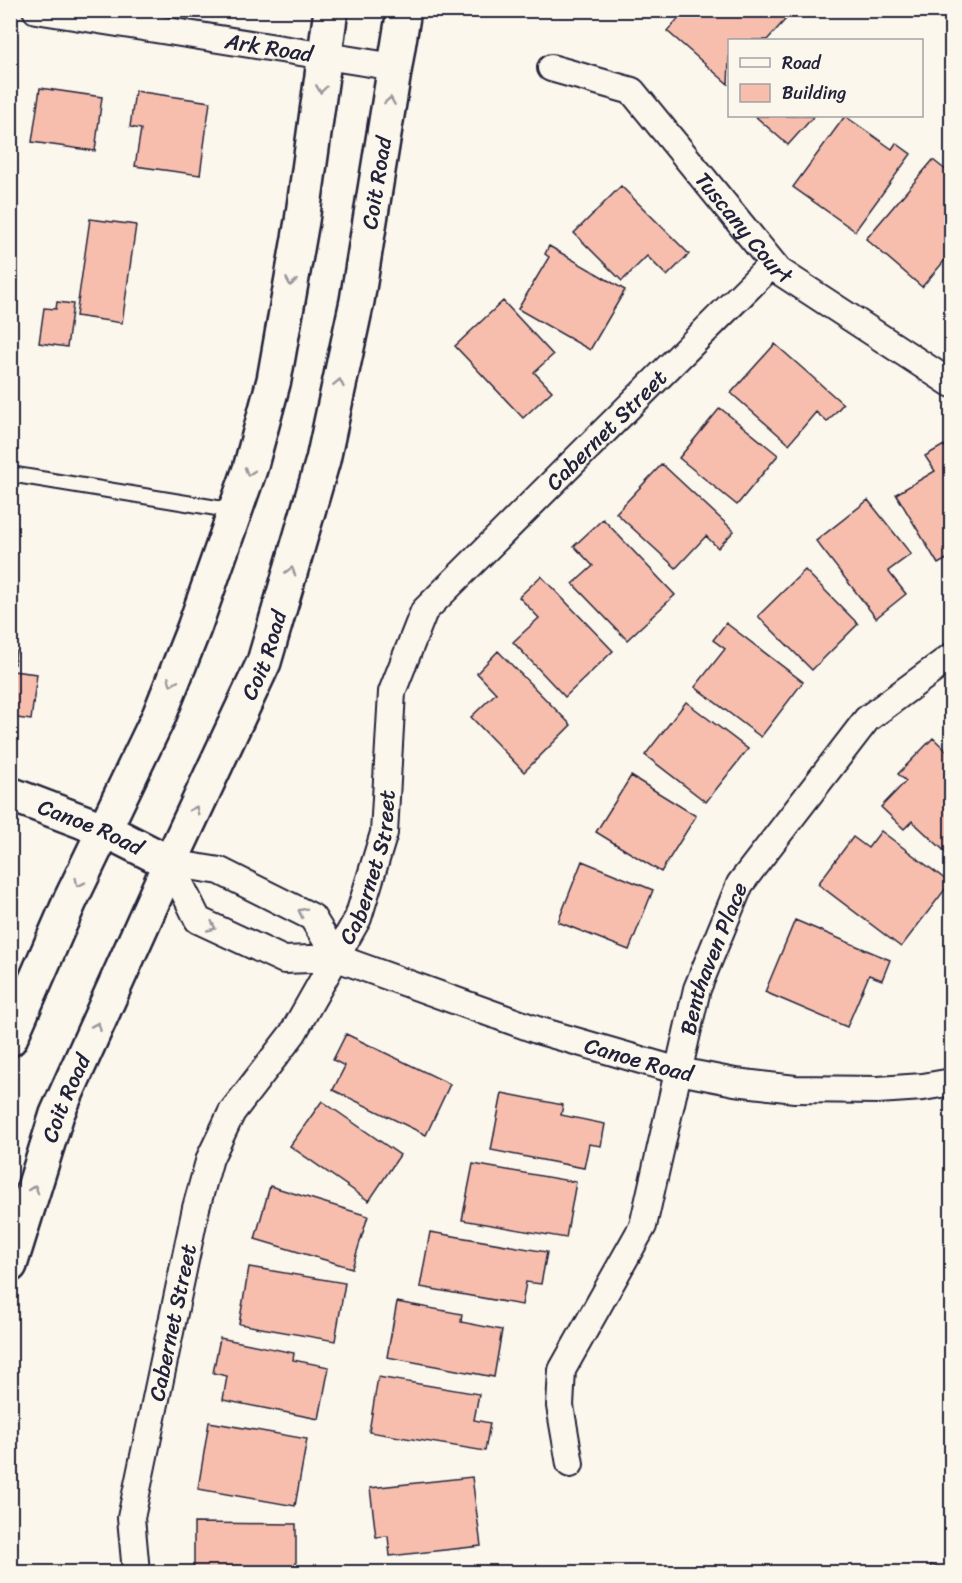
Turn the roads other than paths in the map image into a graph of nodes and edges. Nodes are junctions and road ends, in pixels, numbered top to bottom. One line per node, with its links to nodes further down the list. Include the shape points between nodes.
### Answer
1 (36, 10): 4 (street, Ark Road)
2 (331, 10): 4 (main road)
3 (404, 10): 5 (main road, Coit Road)
4 (326, 55): 5 (street, Ark Road); 10 (main road, one-way to 10, via 274,380)
5 (395, 67): 14 (main road, Coit Road, one-way to 5, via 264,662 323,460 357,301)
6 (551, 68): 7 (street, Tuscany Court, via 632,91)
7 (772, 264): 8 (street, Tuscany Court); 15 (street, Cabernet Street, via 424,611 392,692 384,833 358,918)
8 (951, 384)
9 (10, 474): 10 (lane)
10 (235, 511): 13 (main road, one-way to 13, via 159,716)
11 (951, 656): 17 (street, Benthaven Place, via 867,719 740,884 697,989)
12 (10, 794): 13 (main road, Canoe Road)
13 (105, 830): 14 (main road, Canoe Road); 16 (main road, one-way to 16)
14 (170, 863): 15 (street, Canoe Road, one-way to 14, via 312,917 220,871); 15 (street, Canoe Road, one-way to 15, via 198,920 284,960); 19 (main road, Coit Road, one-way to 14, via 57,1114)
15 (337, 958): 17 (street, Canoe Road, via 537,1029); 21 (street, Cabernet Street, via 293,1033 232,1112 210,1158 131,1518)
16 (10, 1039)
17 (679, 1071): 18 (street, Canoe Road, via 795,1089 878,1090); 20 (street, Benthaven Place, via 643,1226 562,1370 561,1406)
18 (951, 1082)
19 (10, 1265)
20 (570, 1464)
21 (136, 1572)

